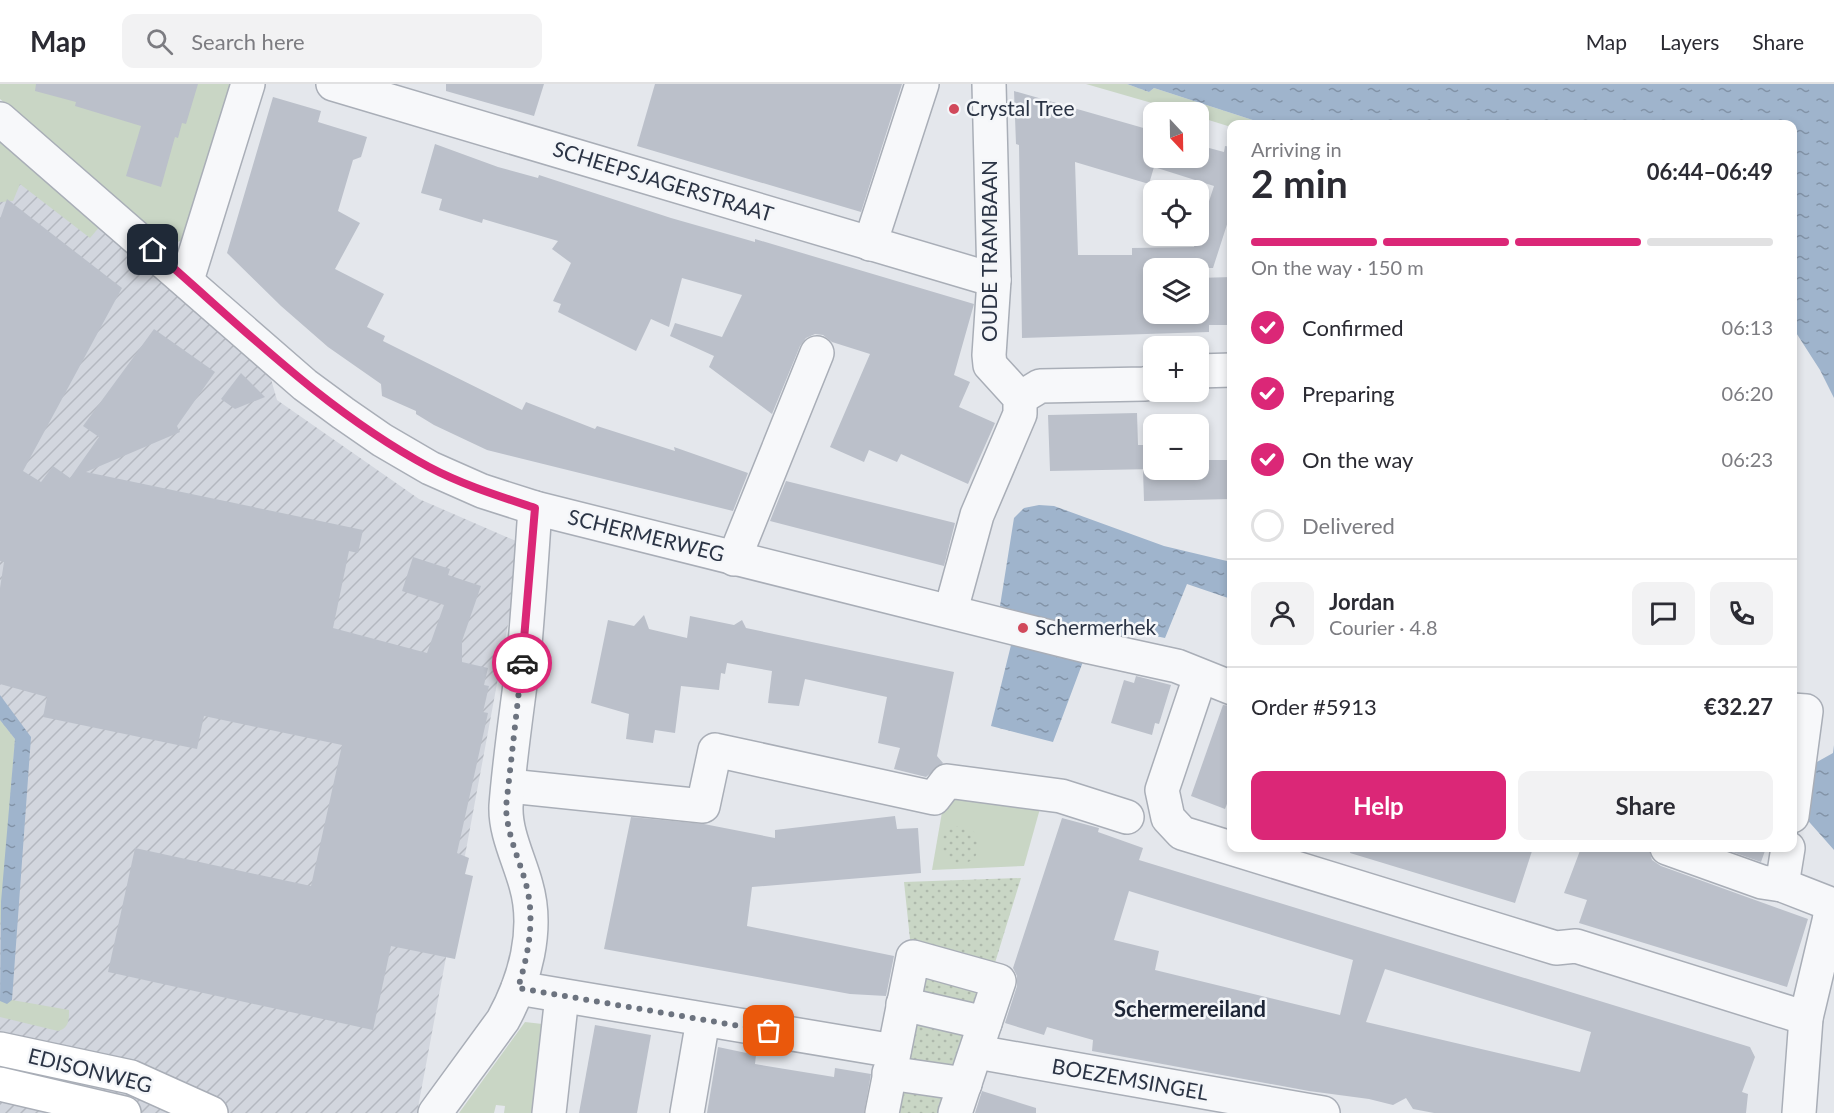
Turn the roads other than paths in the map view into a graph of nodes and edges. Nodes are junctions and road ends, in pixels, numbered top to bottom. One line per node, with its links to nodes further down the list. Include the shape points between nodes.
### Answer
1 (248, 84): 7 (street)
2 (333, 84): 6 (street, SCHEEPSJAGERSTRAAT)
3 (922, 84): 6 (street)
4 (989, 84): 8 (street, OUDE TRAMBAAN)
5 (0, 119): 7 (street, SCHERMERWEG)
6 (870, 244): 8 (street, SCHEEPSJAGERSTRAAT)
7 (187, 280): 14 (street, SCHERMERWEG, via 305,385 382,440 430,468)
8 (994, 280): 13 (street, OUDE TRAMBAAN, via 990,365)
9 (817, 353): 15 (street)
10 (1227, 370): 11 (street)
11 (1209, 371)
12 (1143, 381): 13 (street, via 1040,386)
13 (1020, 398): 16 (street, via 1020,414 977,515)
14 (535, 508): 15 (street, SCHERMERWEG); 21 (street)
15 (734, 559): 16 (street, SCHERMERWEG)
16 (951, 610): 17 (street, SCHERMERWEG, via 1177,666)
17 (1200, 676): 18 (street, SCHERMERWEG); 23 (street, via 1162,790 1168,818 1182,833)
18 (1227, 686)
19 (1799, 710): 20 (street, via 1801,756)
20 (1797, 783)
21 (509, 786): 22 (street, via 703,806 715,750 933,798 947,781 1061,796); 28 (street, via 507,824 531,915 526,961)
22 (1127, 818)
23 (1227, 847)
24 (1244, 852): 31 (street, via 1556,948 1576,946)
25 (1678, 852): 27 (street, via 1762,882)
26 (1787, 852): 27 (street)
27 (1782, 885): 31 (street, via 1822,899 1831,909)
28 (518, 988): 29 (street); 41 (street, via 491,1040)
29 (562, 996): 32 (street); 42 (street)
30 (903, 1004): 33 (street, BOEZEMSINGEL); 33 (street, via 913,957 999,981); 35 (street)
31 (1806, 1018): 46 (street)
32 (703, 1020): 35 (street); 43 (street)
33 (990, 1044): 37 (street); 38 (street, BOEZEMSINGEL)
34 (0, 1049): 40 (street, EDISONWEG, via 131,1077)
35 (888, 1057): 37 (street); 44 (street)
36 (0, 1084): 39 (street, EDISONWEG)
37 (960, 1099)
38 (1172, 1100): 45 (street, BOEZEMSINGEL)
39 (124, 1113)
40 (211, 1113)
41 (435, 1113)
42 (549, 1113)
43 (687, 1113)
44 (882, 1113)
45 (1323, 1113)
46 (1799, 1113)

